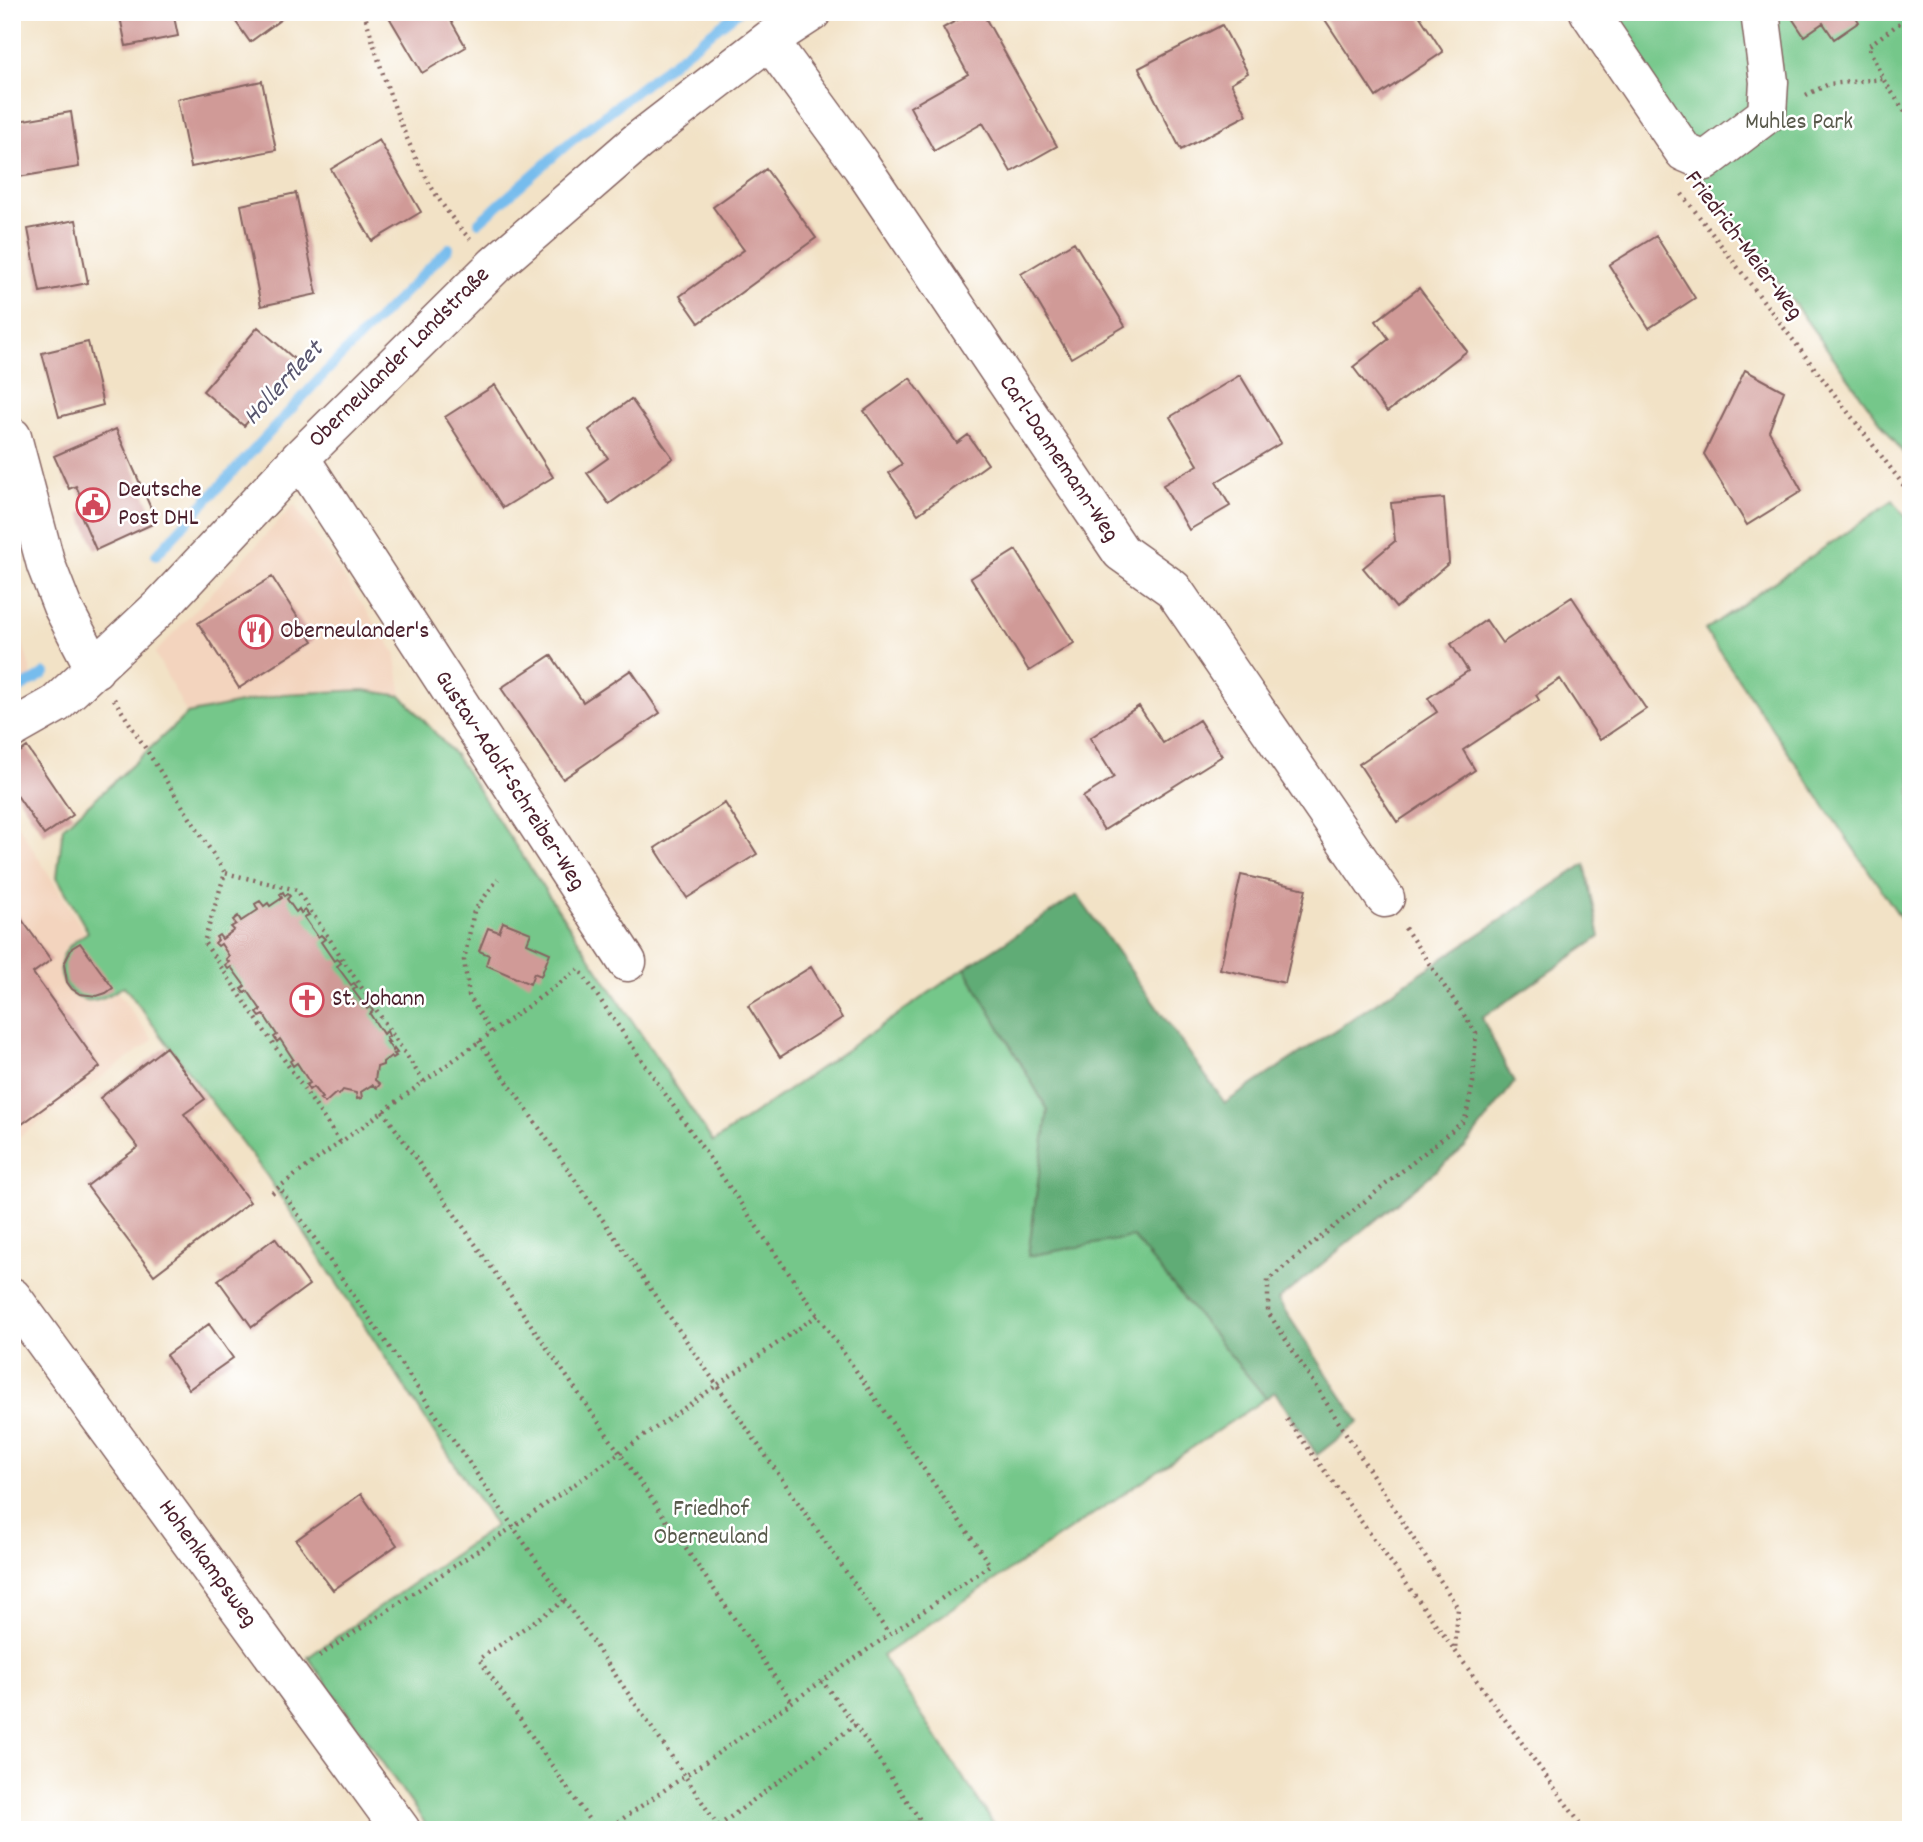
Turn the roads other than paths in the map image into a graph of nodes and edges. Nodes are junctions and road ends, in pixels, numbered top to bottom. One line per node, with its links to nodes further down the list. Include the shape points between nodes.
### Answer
1 (811, 12): 4 (street, Oberneulander Landstraße)
2 (1589, 12): 3 (street, via 1684,152 1705,161 1767,114 1769,82)
3 (1760, 12)
4 (769, 40): 6 (street, Oberneulander Landstraße, via 638,141 495,265); 9 (street, Carl-Dannemann-Weg, via 862,167 1121,552 1173,589)
5 (12, 437): 7 (street, via 46,565)
6 (300, 458): 7 (street, Oberneulander Landstraße); 10 (street, Gustav-Adolf-Schreiber-Weg)
7 (95, 669): 8 (street, Oberneulander Landstraße, via 56,704)
8 (12, 730)
9 (1385, 898)
10 (627, 962)
11 (12, 1297): 12 (street, Hohenkampsweg)
12 (401, 1830)

